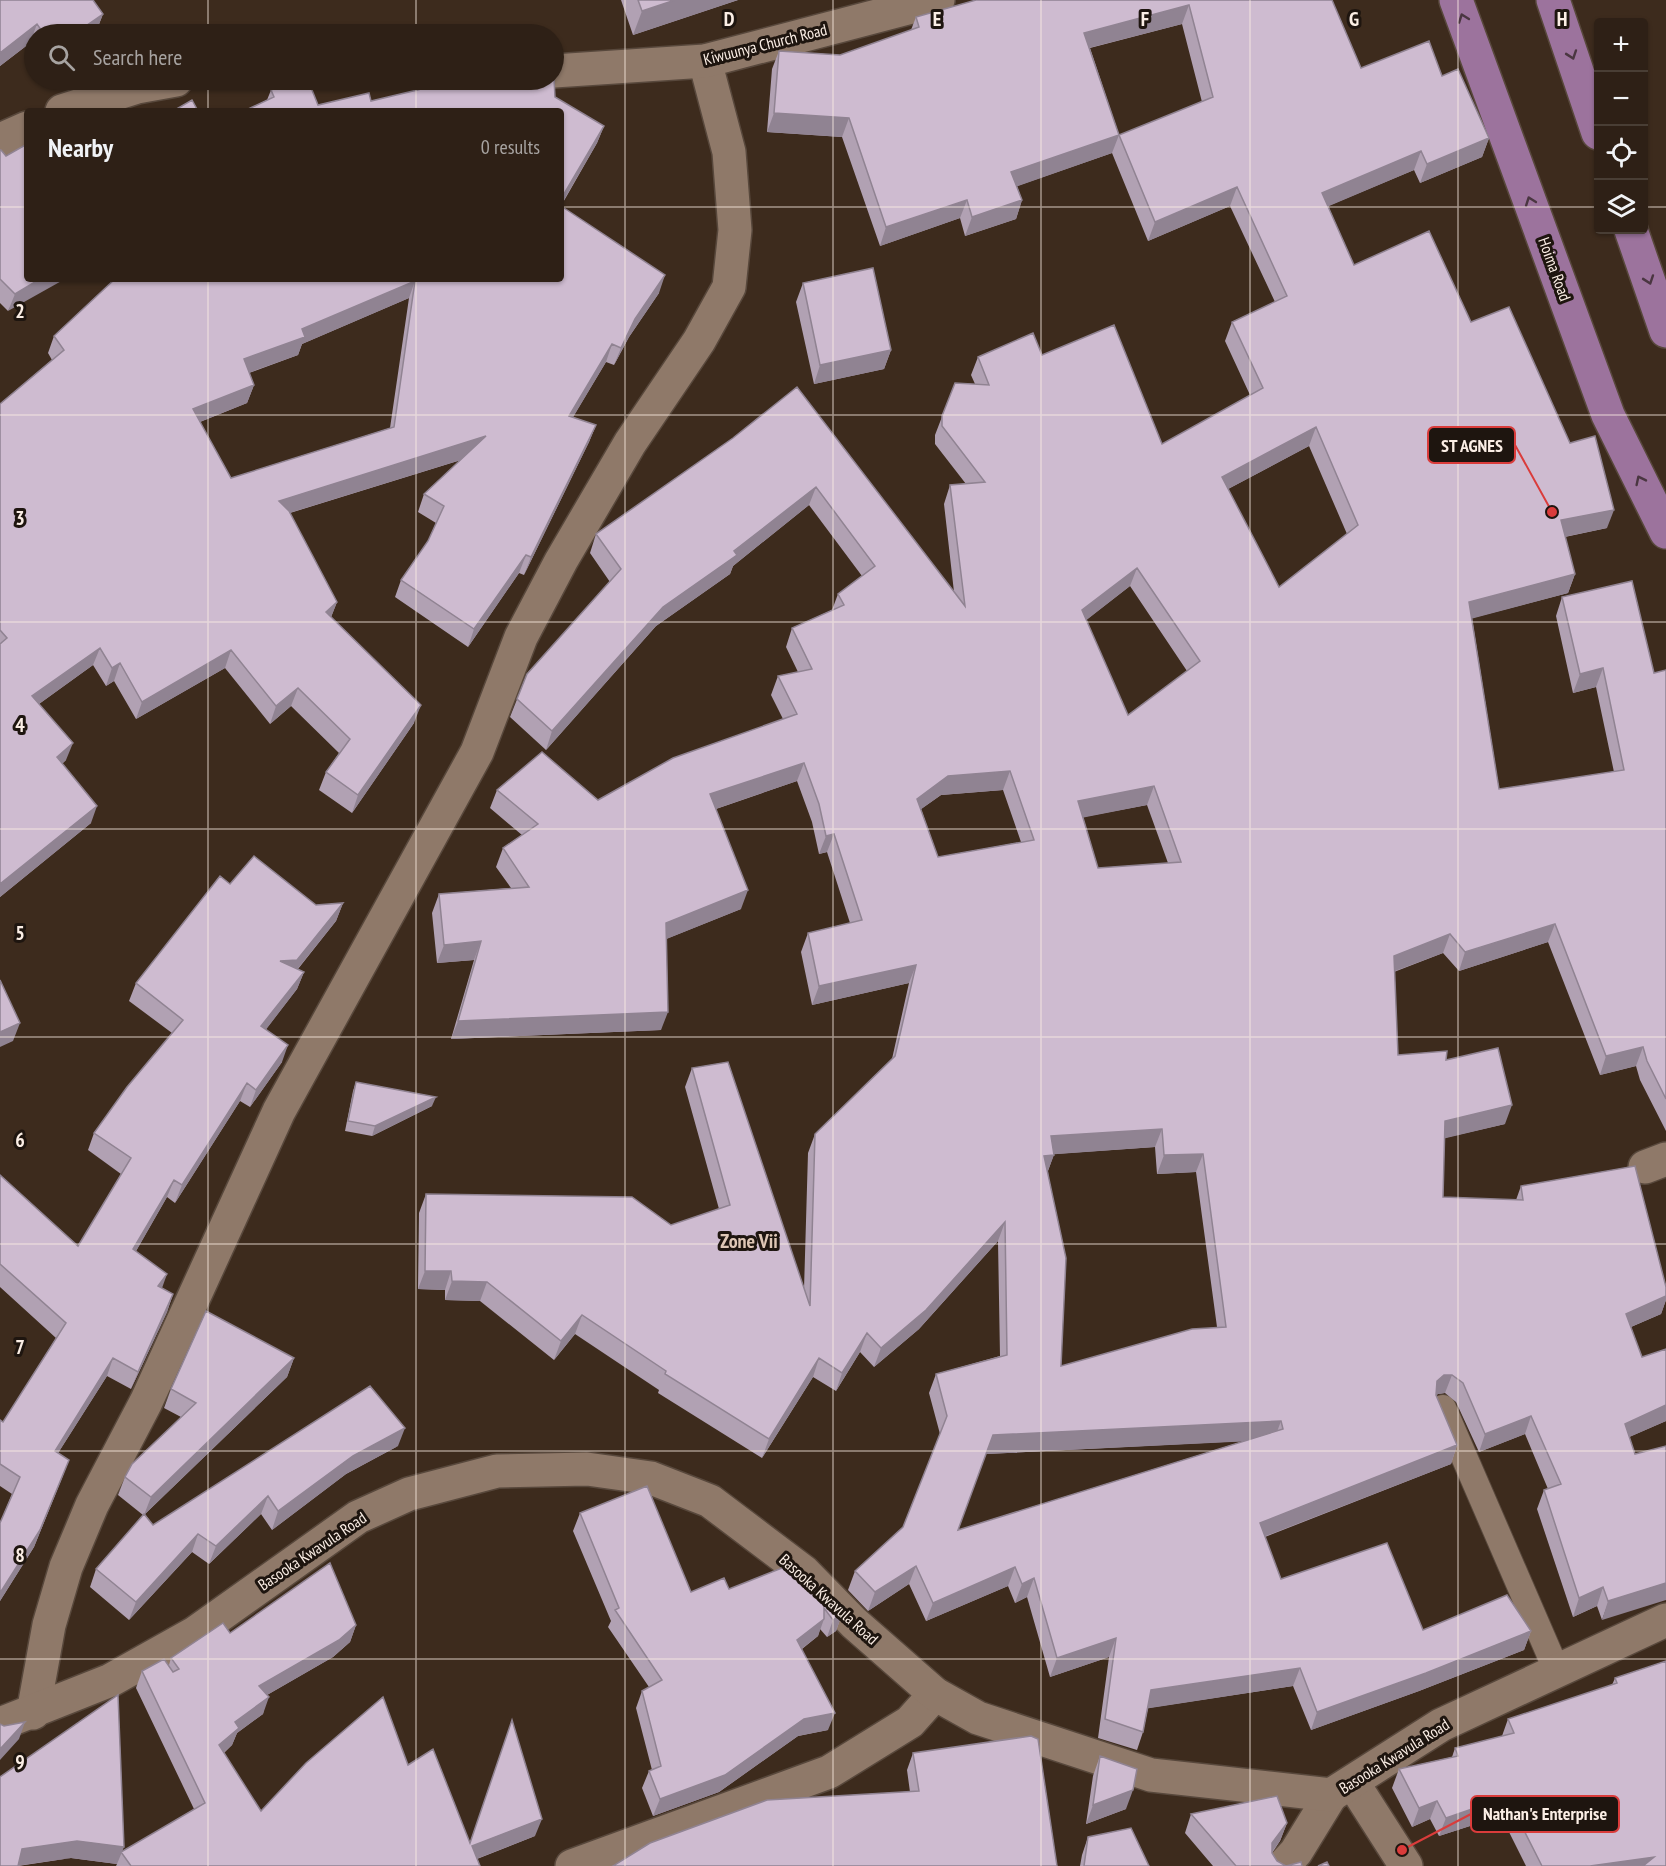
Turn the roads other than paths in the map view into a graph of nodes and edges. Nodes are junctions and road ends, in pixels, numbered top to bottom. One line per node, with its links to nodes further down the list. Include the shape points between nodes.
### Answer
1 (938, 0): 4 (street, Kiwuunya Church Road)
2 (1456, 0): 13 (main road, Hoima Road, one-way to 2, via 1608,415)
3 (1553, 0): 8 (main road, one-way to 8)
4 (705, 61): 5 (street, Kiwuunya Church Road); 18 (street, via 729,152 735,230 729,287 561,561 522,637 477,752 279,1112 66,1567 49,1625)
5 (564, 70)
6 (128, 90): 7 (street)
7 (71, 108)
8 (1597, 126)
9 (24, 129): 10 (street)
10 (0, 140)
11 (1632, 234): 12 (main road, one-way to 12)
12 (1666, 331)
13 (1666, 532)
14 (1443, 1408): 16 (lane)
15 (1666, 1620): 16 (street, Basooka Kwavula Road)
16 (1556, 1669): 20 (street, Basooka Kwavula Road, via 1442,1725)
17 (935, 1694): 18 (street, Basooka Kwavula Road, via 854,1623 804,1572 710,1501 651,1478 588,1469 497,1471 409,1494 358,1517 195,1633 111,1680); 20 (street, Basooka Kwavula Road, via 978,1718 1151,1775); 21 (street, via 910,1722 829,1772)
18 (33, 1713): 19 (street, Basooka Kwavula Road)
19 (0, 1724)
20 (1342, 1789): 22 (street); 23 (street)
21 (572, 1866)
22 (1283, 1866)
23 (1406, 1866)

